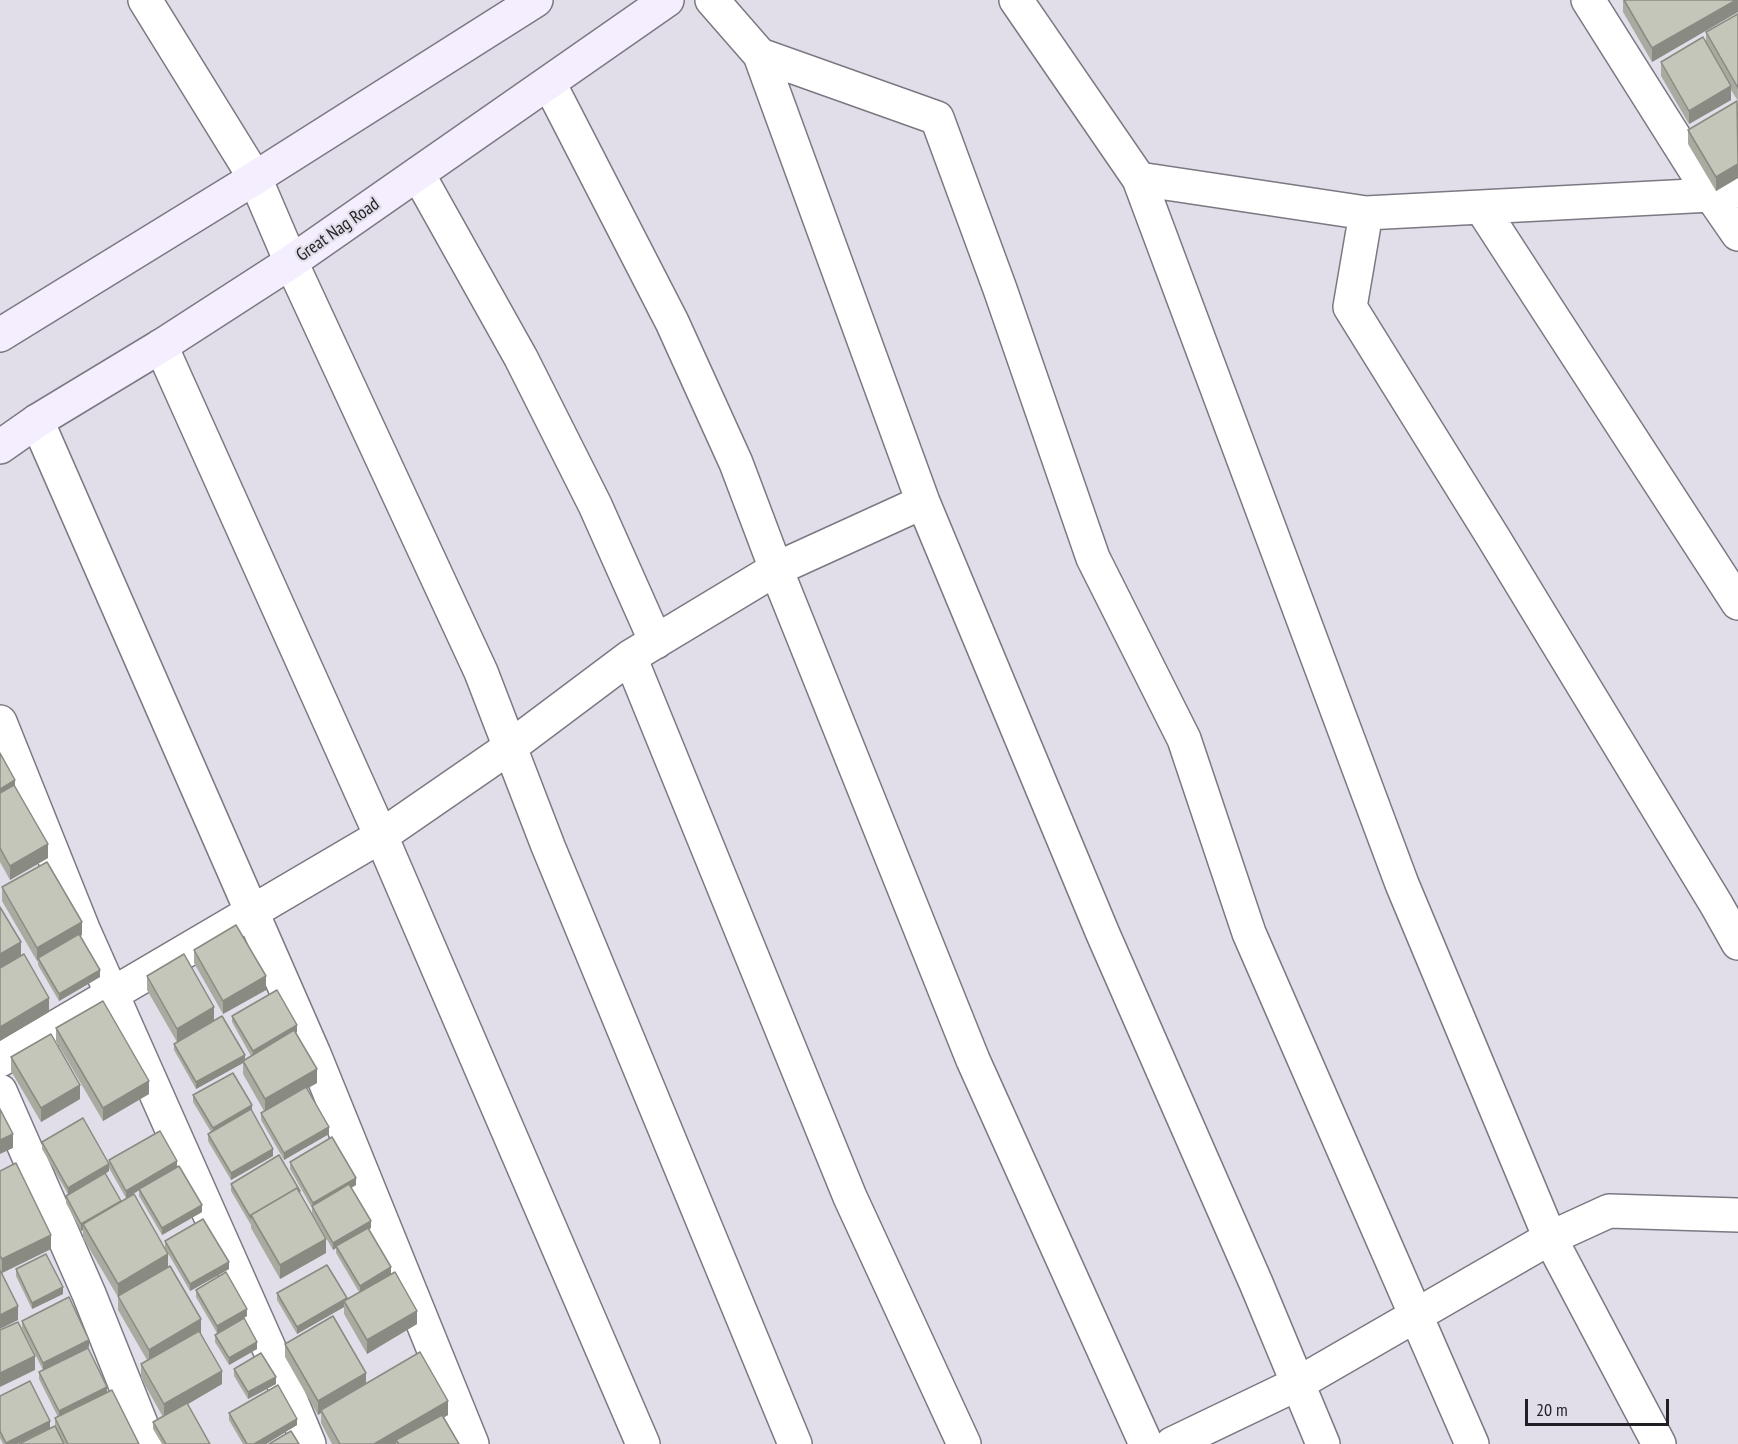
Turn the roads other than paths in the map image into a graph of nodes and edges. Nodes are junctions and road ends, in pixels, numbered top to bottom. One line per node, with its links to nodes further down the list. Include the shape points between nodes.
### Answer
1 (145, 0): 10 (street)
2 (536, 0): 10 (main road)
3 (668, 0): 8 (main road, Great Nag Road)
4 (712, 0): 7 (street)
5 (1016, 0): 11 (street)
6 (1588, 0): 12 (street)
7 (760, 55): 21 (street); 35 (street, via 938,118 1094,558 1184,739 1250,933)
8 (549, 83): 9 (main road, Great Nag Road); 22 (street, via 672,322 736,463)
9 (418, 174): 16 (main road, Great Nag Road); 24 (street, via 521,358 595,505)
10 (255, 178): 16 (street); 17 (main road)
11 (1139, 179): 14 (street); 34 (street, via 1402,884)
12 (1724, 193): 13 (street); 15 (street)
13 (1481, 207): 14 (street); 23 (street)
14 (1366, 213): 29 (street, via 1350,308)
15 (1738, 234)
16 (291, 262): 18 (main road, Great Nag Road); 26 (street, via 481,672)
17 (0, 335)
18 (162, 346): 19 (main road, Great Nag Road); 27 (street)
19 (37, 421): 20 (main road, Great Nag Road); 28 (street)
20 (0, 447)
21 (923, 502): 22 (street); 36 (street, via 1098,923 1252,1272)
22 (776, 569): 24 (street); 43 (street, via 973,1059)
23 (1738, 603)
24 (643, 650): 26 (street); 42 (street, via 850,1197)
25 (0, 722): 30 (street)
26 (510, 747): 27 (street); 41 (street)
27 (381, 836): 28 (street); 40 (street)
28 (252, 913): 30 (street); 39 (street, via 314,1054)
29 (1738, 943)
30 (113, 996): 31 (street); 38 (street)
31 (0, 1060)
32 (0, 1091): 37 (street, via 89,1294)
33 (1738, 1215): 34 (street, via 1609,1211)
34 (1550, 1238): 35 (street); 47 (street)
35 (1415, 1315): 36 (street); 46 (street)
36 (1297, 1384): 44 (street); 45 (street)
37 (149, 1444)
38 (309, 1444)
39 (472, 1444)
40 (643, 1444)
41 (795, 1444)
42 (964, 1444)
43 (1146, 1444)
44 (1172, 1444)
45 (1323, 1444)
46 (1472, 1444)
47 (1659, 1444)

